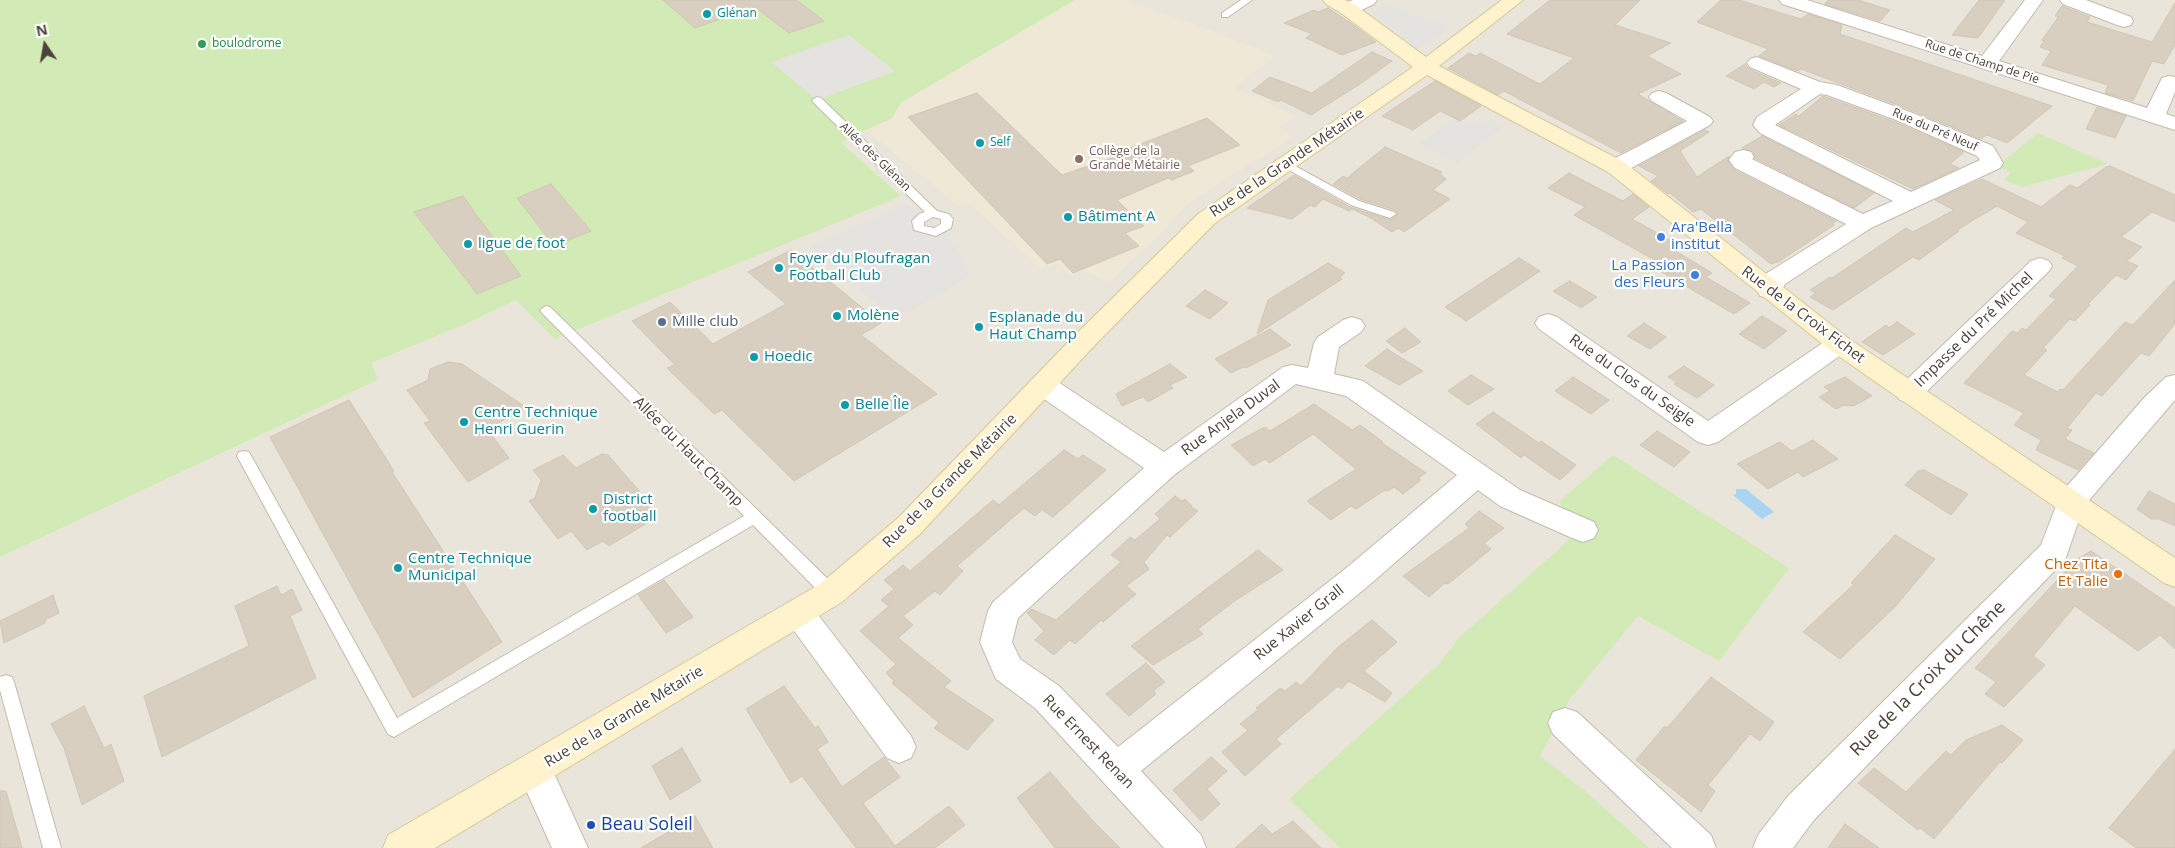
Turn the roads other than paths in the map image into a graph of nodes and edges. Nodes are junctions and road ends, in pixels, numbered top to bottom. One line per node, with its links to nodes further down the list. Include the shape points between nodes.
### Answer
1 (1247, 0): 8 (lane)
2 (1368, 0): 7 (street)
3 (1514, 0): 12 (main road, Rue de la Grande Métairie)
4 (1788, 0): 11 (street, Rue de Champ de Pie)
5 (2034, 0): 11 (street, via 1994,56)
6 (2069, 0): 9 (street)
7 (1340, 4): 12 (main road, Rue de la Croix Fichet)
8 (1225, 15)
9 (2124, 21)
10 (1757, 63): 14 (street, Rue du Pré Neuf)
11 (1985, 63): 17 (street, Rue de Champ de Pie)
12 (1426, 67): 20 (main road, Rue de la Grande Métairie); 21 (main road, Rue de la Croix Fichet)
13 (2169, 82): 17 (street)
14 (1816, 88): 22 (street, via 1764,121 1767,129); 22 (street, Rue du Pré Neuf, via 1903,116 1985,151 1990,157 1992,163)
15 (1659, 97): 21 (street, via 1703,121)
16 (817, 100): 23 (lane, Allée des Glénan)
17 (2154, 117): 18 (street, Rue de Champ de Pie)
18 (2175, 124)
19 (1743, 157): 25 (street, via 1740,160 1743,163)
20 (1286, 164): 24 (lane, via 1355,203); 34 (main road, Rue de la Grande Métairie, via 1206,219)
21 (1616, 167): 27 (main road, Rue de la Croix Fichet)
22 (1911, 201): 25 (street, Rue du Pré Neuf)
23 (933, 213)
24 (1390, 214)
25 (1863, 222): 27 (street, Rue du Pré Neuf, via 1776,279)
26 (2040, 266): 35 (street, Impasse du Pré Michel)
27 (1769, 290): 31 (main road, Rue de la Croix Fichet)
28 (546, 310): 40 (lane, Allée du Haut Champ)
29 (1548, 323): 31 (street, Rue du Clos du Seigle, via 1708,435)
30 (1352, 326): 32 (street, via 1327,343)
31 (1839, 344): 35 (main road, Rue de la Croix Fichet)
32 (1319, 380): 37 (street, Rue Anjela Duval, via 1292,374); 38 (street, Rue Anjela Duval, via 1354,388)
33 (2175, 384): 39 (street)
34 (1043, 385): 37 (street); 43 (main road, Rue de la Grande Métairie, via 909,526)
35 (1909, 393): 39 (main road, Rue de la Croix Fichet)
36 (244, 456): 40 (lane, via 394,729)
37 (1164, 467): 48 (street, Rue Ernest Renan, via 1004,612 996,642 1008,669 1047,697)
38 (1478, 474): 41 (street, Rue Anjela Duval, via 1510,498); 48 (street, Rue Xavier Grall, via 1356,578)
39 (2071, 501): 42 (main road, Rue de la Croix Fichet); 55 (street, Rue de la Croix du Chêne, via 2054,551 1801,808)
40 (754, 517): 43 (lane, Allée du Haut Champ)
41 (1584, 530)
42 (2175, 574)
43 (831, 593): 44 (main road, Rue de la Grande Métairie)
44 (798, 612): 47 (street); 49 (main road, Rue de la Grande Métairie)
45 (6, 682): 50 (lane)
46 (1565, 723): 54 (street)
47 (899, 747)
48 (1116, 769): 53 (street, Rue Ernest Renan)
49 (535, 770): 51 (main road, Rue de la Grande Métairie); 52 (street)
50 (52, 848)
51 (401, 848)
52 (570, 848)
53 (1188, 848)
54 (1698, 848)
55 (1771, 848)

